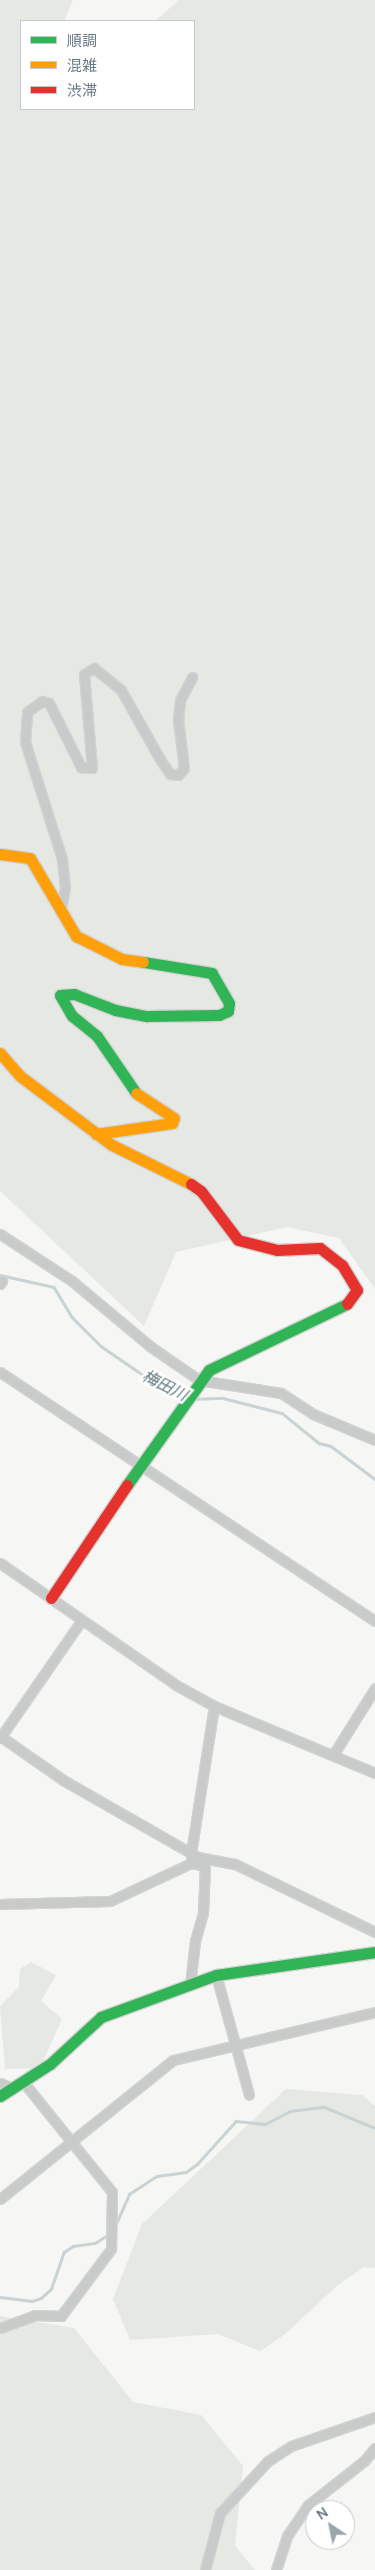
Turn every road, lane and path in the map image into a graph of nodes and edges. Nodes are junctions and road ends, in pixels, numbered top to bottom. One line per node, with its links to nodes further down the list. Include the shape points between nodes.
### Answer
1 (192, 677): 3 (street, via 180,700 178,720 184,768 178,775 170,774 161,761 121,690 94,668 84,674 92,768 81,767 49,704 42,701 27,712 25,742 62,859 65,888)
2 (0, 854): 3 (street, via 30,858)
3 (61, 910): 5 (street, via 76,936 122,959 212,973 229,1003 228,1010 219,1015 147,1016 115,1010 74,994 60,995 72,1016 97,1036 130,1089 174,1118 172,1124)
4 (0, 1053): 5 (street, via 20,1076)
5 (96, 1134): 8 (street, via 201,1190 245,1244 276,1250 320,1248 336,1259 356,1284 349,1302 209,1370)
6 (0, 1234): 8 (street, via 72,1281 165,1358)
7 (0, 1372): 10 (street)
8 (199, 1380): 9 (street, via 281,1393 314,1414); 10 (street)
9 (375, 1440)
10 (141, 1466): 12 (street); 14 (street)
11 (0, 1563): 12 (street)
12 (51, 1598): 13 (street)
13 (81, 1621): 16 (street); 17 (street)
14 (375, 1621)
15 (375, 1688): 18 (street)
16 (214, 1706): 18 (street); 20 (street)
17 (0, 1737): 20 (street, via 63,1780)
18 (333, 1755): 19 (street)
19 (375, 1773)
20 (191, 1853): 21 (street); 23 (street, via 235,1864)
21 (191, 1863): 22 (street, via 110,1901); 26 (street, via 204,1866 203,1913 195,1941)
22 (0, 1904)
23 (375, 1932)
24 (375, 1952): 25 (street)
25 (216, 1975): 26 (street); 28 (street)
26 (190, 1985): 30 (street, via 101,2017)
27 (375, 2012): 28 (street)
28 (236, 2045): 32 (street); 34 (street, via 173,2060)
29 (0, 2083): 31 (street)
30 (24, 2083): 31 (street); 34 (street)
31 (12, 2088): 33 (street)
32 (249, 2094)
33 (0, 2096)
34 (71, 2142): 35 (street); 36 (street, via 112,2192 111,2249 62,2316 35,2315)
35 (0, 2199)
36 (0, 2328)
37 (375, 2417): 39 (street, via 291,2446 268,2461 220,2514)
38 (375, 2448): 40 (street, via 364,2461 308,2505 287,2536)
39 (205, 2570)
40 (276, 2570)

